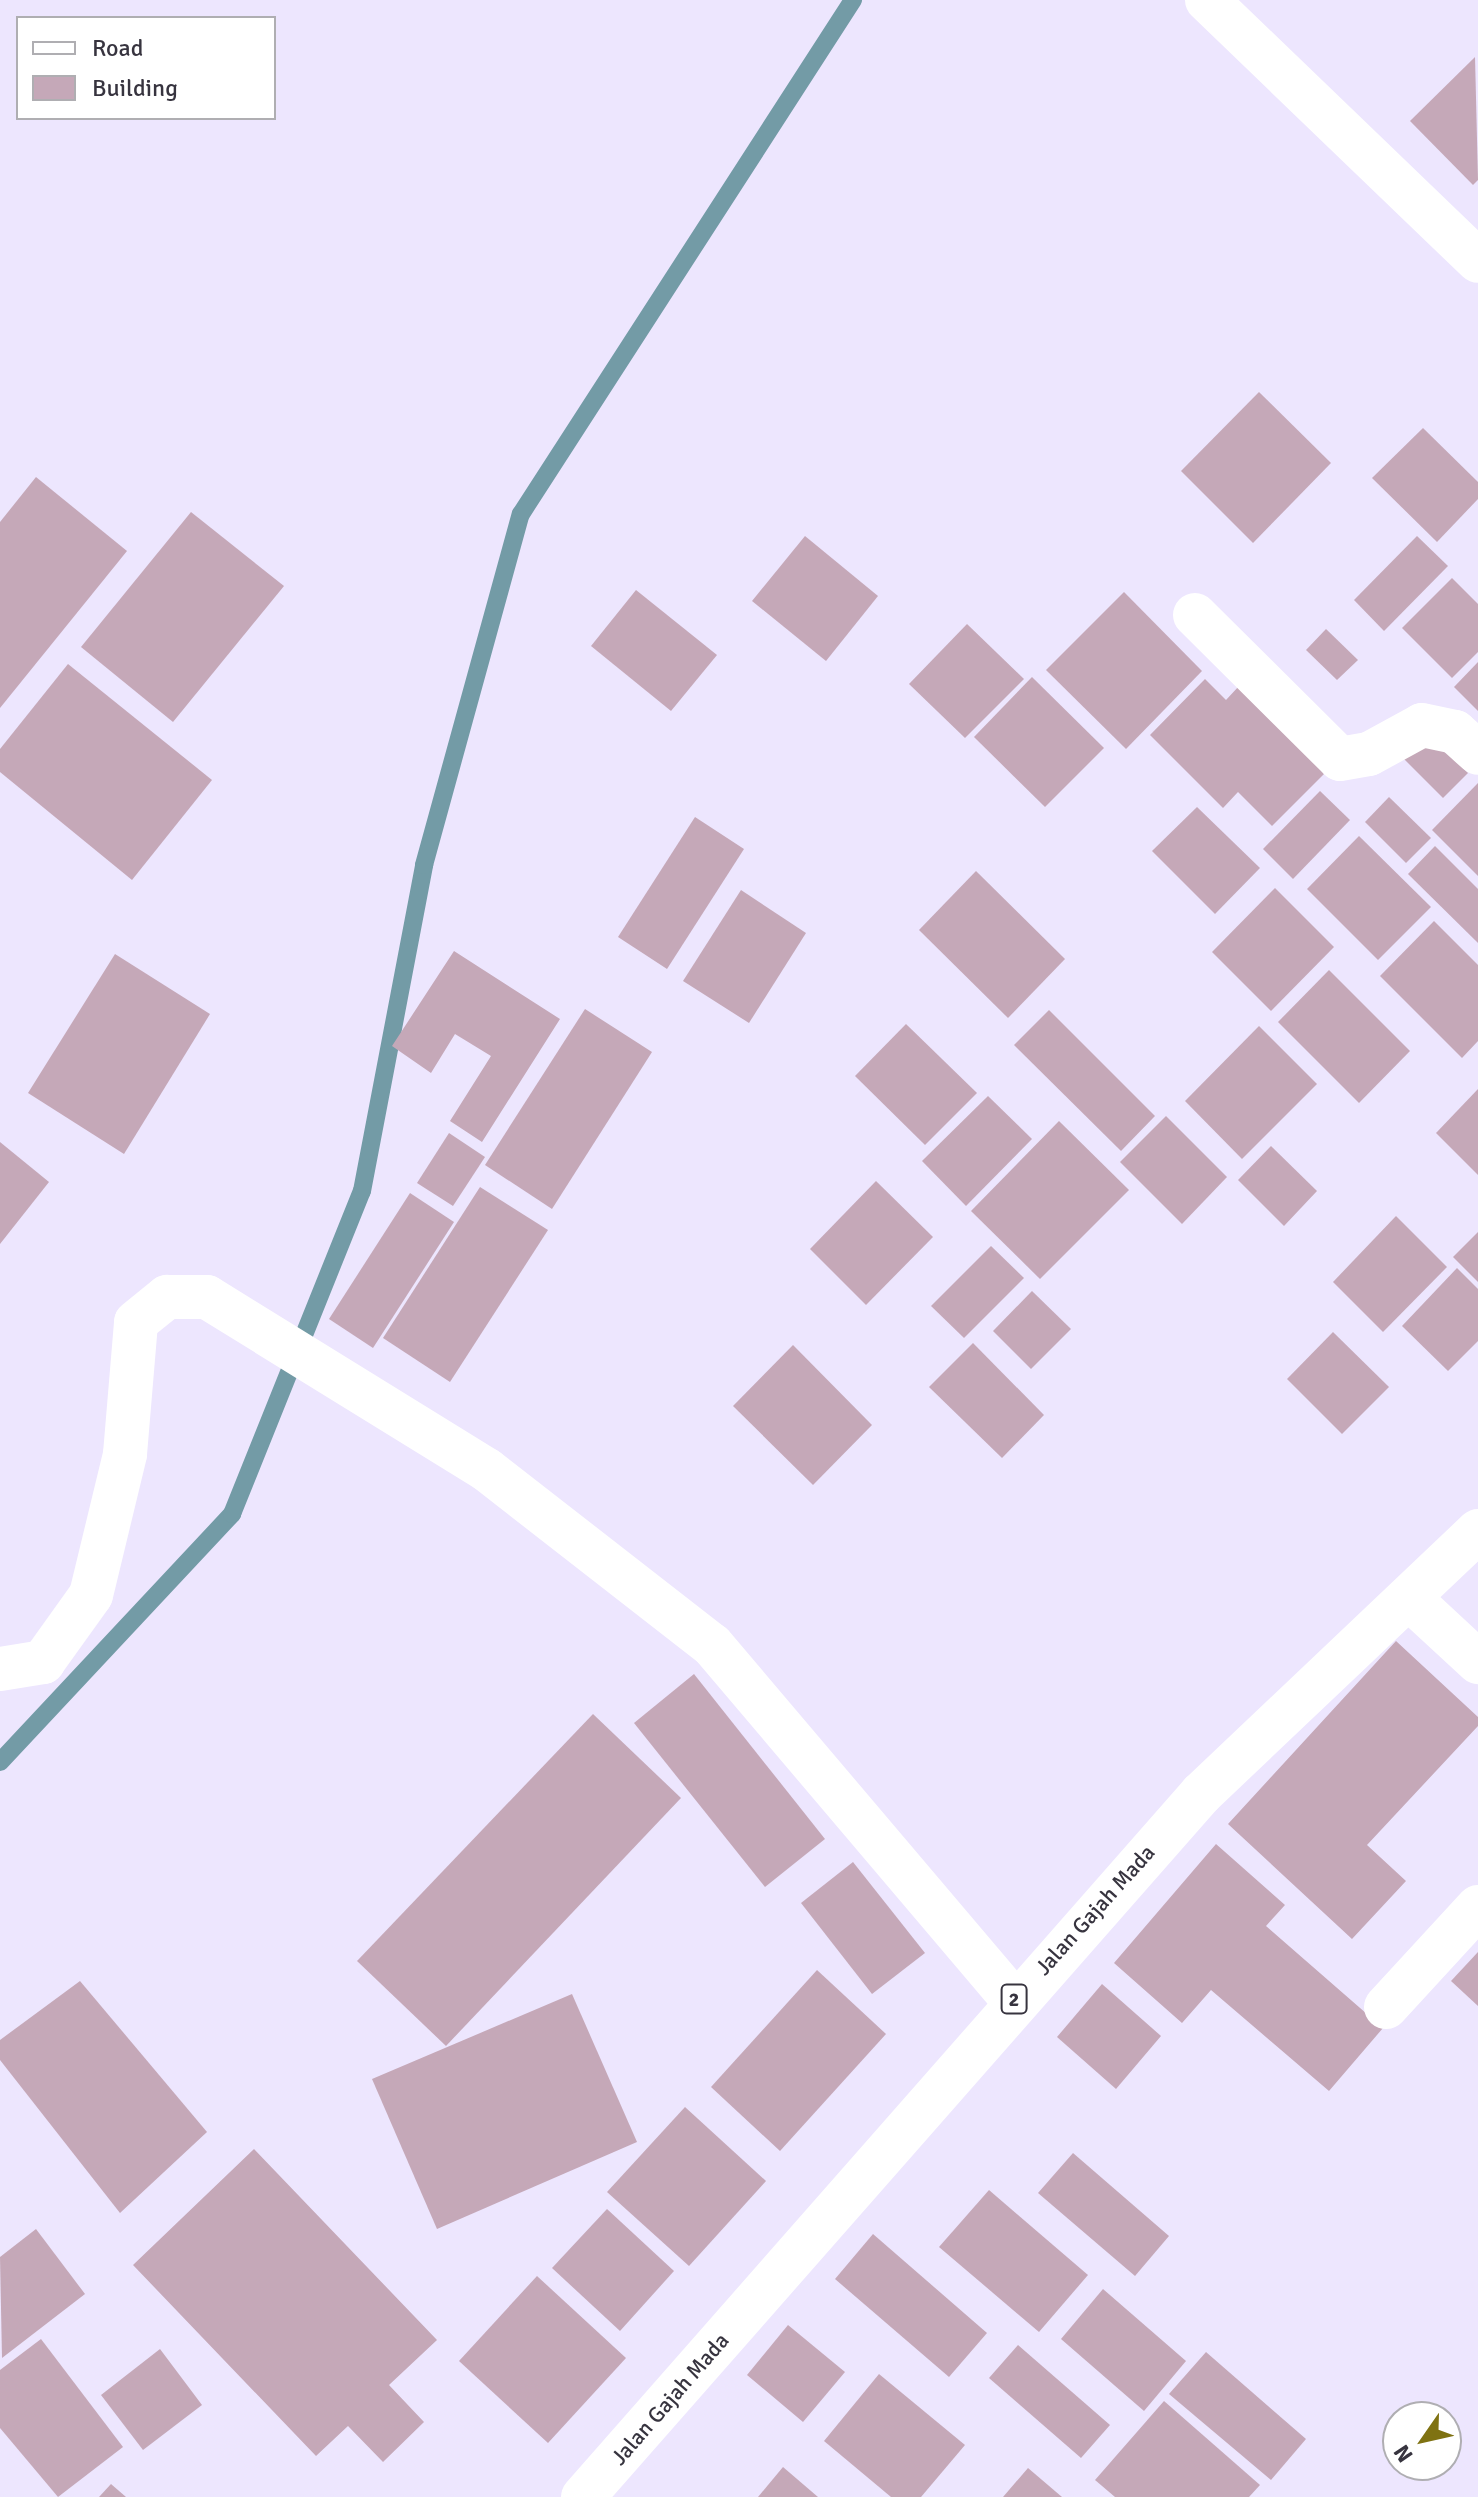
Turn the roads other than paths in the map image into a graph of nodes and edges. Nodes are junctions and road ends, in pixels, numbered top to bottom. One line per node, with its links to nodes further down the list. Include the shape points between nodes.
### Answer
1 (1207, 0): 2 (main road)
2 (1478, 261)
3 (1195, 615): 4 (main road, via 1340,759 1369,754 1422,725 1455,732)
4 (1478, 753)
5 (1478, 1531): 6 (main road, Jalan Gajah Mada / 2)
6 (1410, 1599): 7 (main road); 10 (main road, Jalan Gajah Mada / 2, via 1201,1794)
7 (1478, 1662)
8 (0, 1669): 10 (main road, via 43,1662 91,1595 125,1454 136,1322 150,1306 187,1293 296,1349 487,1470 712,1645)
9 (1478, 1907): 11 (main road)
10 (1013, 2000): 12 (main road, Jalan Gajah Mada / 2)
11 (1386, 2007)
12 (583, 2497)

